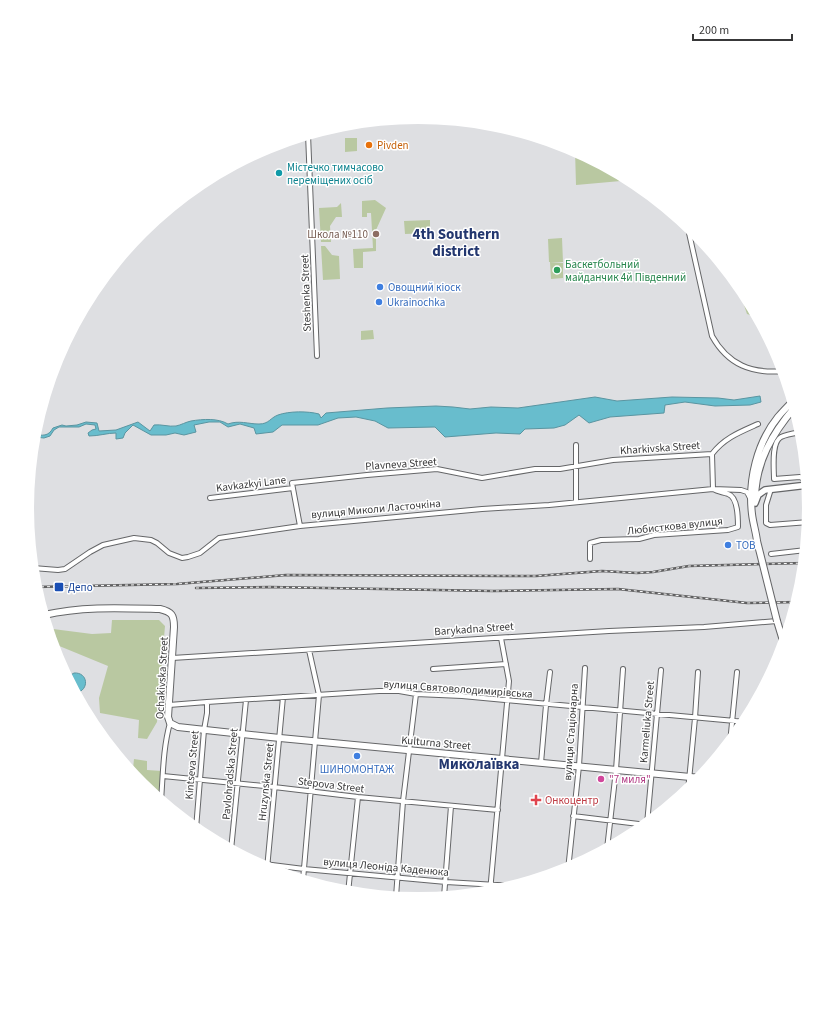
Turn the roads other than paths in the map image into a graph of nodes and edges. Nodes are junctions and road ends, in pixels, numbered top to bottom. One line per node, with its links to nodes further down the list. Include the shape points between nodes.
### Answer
1 (308, 140): 3 (street, Steshenka Street)
2 (690, 236): 4 (street, via 712,336 717,345 725,354 748,369 768,373)
3 (317, 356)
4 (778, 372)
5 (789, 405): 12 (main road, via 764,439 756,461)
6 (791, 412): 12 (main road, via 769,442)
7 (758, 424): 10 (street, Kharkivska Street, via 726,439)
8 (796, 434): 13 (street, via 780,438 774,446 774,479)
9 (576, 445): 11 (street)
10 (712, 454): 11 (street, Kharkivska Street, via 613,460); 16 (street)
11 (577, 466): 15 (street, Plavneva Street, via 480,478 437,469 292,483); 20 (street)
12 (754, 478): 17 (street, via 758,485); 18 (street, via 748,488); 21 (main road)
13 (802, 478)
14 (802, 486): 17 (street)
15 (293, 488): 19 (street, Kavkazkyi Lane); 23 (street)
16 (713, 489): 18 (street, вулиця Миколи Ласточкіна); 20 (street, вулиця Миколи Ласточкіна); 26 (street, Любисткова вулиця, via 730,494 734,498 738,527 722,531 654,535 639,540 590,543)
17 (770, 489): 21 (street, via 758,495); 22 (street, via 766,505 766,524)
18 (741, 490): 21 (street, via 747,492)
19 (210, 498)
20 (576, 502): 23 (street, вулиця Миколи Ласточкіна)
21 (753, 502): 29 (main road, bridge, via 758,541)
22 (802, 523)
23 (300, 526): 27 (street, вулиця Миколи Ласточкіна, via 219,538 200,553 182,558 174,556 151,540 134,538 103,545 65,569)
24 (801, 551): 25 (street)
25 (771, 554)
26 (590, 559)
27 (39, 568)
28 (48, 613): 33 (main road, Ochakivska Street, via 97,609 168,610 174,619)
29 (777, 621): 30 (main road); 31 (street, Barykadna Street)
30 (782, 636)
31 (501, 638): 32 (street, Barykadna Street); 34 (street)
32 (309, 650): 33 (street, Barykadna Street); 43 (street)
33 (172, 658): 48 (main road, Ochakivska Street)
34 (506, 664): 36 (street); 46 (street, via 510,681)
35 (585, 668): 50 (street, вулиця Стаціонарна)
36 (433, 669)
37 (623, 669): 51 (street)
38 (661, 670): 52 (street, Karmeliuka Street)
39 (550, 672): 49 (street)
40 (698, 672): 53 (street)
41 (737, 672): 54 (street)
42 (416, 694): 43 (street, вулиця Святоволодимирівська, via 379,691); 46 (street, вулиця Святоволодимирівська); 62 (street)
43 (319, 695): 44 (street, вулиця Святоволодимирівська); 61 (street)
44 (283, 697): 45 (street, вулиця Святоволодимирівська); 60 (street, Hruzynska Street)
45 (246, 700): 47 (street, вулиця Святоволодимирівська); 59 (street, Pavlohradska Street)
46 (508, 701): 49 (street, вулиця Святоволодимирівська); 63 (street)
47 (207, 702): 48 (street, вулиця Святоволодимирівська); 57 (street, Kintseva Street, via 208,712)
48 (169, 705): 56 (main road, Ochakivska Street)
49 (546, 705): 50 (street, вулиця Святоволодимирівська); 64 (street)
50 (583, 708): 51 (street, вулиця Святоволодимирівська); 65 (street, вулиця Стаціонарна)
51 (620, 711): 52 (street, вулиця Святоволодимирівська); 66 (street)
52 (657, 715): 53 (street, вулиця Святоволодимирівська); 67 (street, Karmeliuka Street)
53 (695, 718): 54 (street, вулиця Святоволодимирівська); 69 (street)
54 (731, 721): 55 (street, вулиця Святоволодимирівська); 58 (street)
55 (738, 721)
56 (170, 723): 57 (main road, Kulturna Street, via 178,727); 68 (street, Ochakivska Street, via 166,736)
57 (204, 730): 59 (main road, Kulturna Street); 71 (street, Kintseva Street)
58 (730, 733)
59 (243, 734): 60 (main road, Kulturna Street); 73 (street, Pavlohradska Street)
60 (280, 738): 61 (main road, Kulturna Street); 74 (street, Hruzynska Street)
61 (316, 741): 62 (main road, Kulturna Street); 75 (street)
62 (409, 750): 63 (main road, Kulturna Street); 78 (street)
63 (503, 759): 64 (main road, Kulturna Street); 80 (street)
64 (541, 763): 65 (main road, Kulturna Street)
65 (579, 766): 66 (main road, Kulturna Street); 81 (street, вулиця Стаціонарна)
66 (616, 770): 67 (main road, Kulturna Street); 83 (street)
67 (652, 773): 69 (main road, Kulturna Street); 82 (street, Karmeliuka Street)
68 (163, 776): 71 (street, Stepova Street); 76 (street, Ochakivska Street)
69 (690, 776): 70 (main road, Kulturna Street); 72 (street)
70 (693, 777)
71 (200, 780): 73 (street, Stepova Street); 84 (street, Kintseva Street)
72 (689, 781)
73 (238, 783): 74 (street, Stepova Street); 87 (street, Pavlohradska Street)
74 (274, 787): 75 (street, Stepova Street); 88 (street, Hruzynska Street)
75 (310, 792): 77 (street, Stepova Street); 91 (street)
76 (162, 794)
77 (358, 797): 78 (street, Stepova Street); 92 (street)
78 (403, 801): 79 (street, Stepova Street); 94 (street)
79 (451, 806): 80 (street, Stepova Street); 95 (street)
80 (498, 810): 96 (street)
81 (573, 816): 83 (street); 89 (street, вулиця Стаціонарна)
82 (648, 817)
83 (610, 821): 85 (street); 86 (street)
84 (197, 822)
85 (639, 823)
86 (608, 843)
87 (232, 844)
88 (267, 861)
89 (569, 862)
90 (282, 867): 91 (street, вулиця Леоніда Каденюка)
91 (304, 869): 92 (street, вулиця Леоніда Каденюка); 93 (street)
92 (350, 873): 94 (street, вулиця Леоніда Каденюка); 98 (street)
93 (304, 874)
94 (398, 878): 95 (street, вулиця Леоніда Каденюка); 99 (street)
95 (446, 882): 96 (street, вулиця Леоніда Каденюка); 100 (street)
96 (492, 884): 97 (street, вулиця Леоніда Каденюка)
97 (496, 884)
98 (349, 886)
99 (397, 892)
100 (445, 892)

